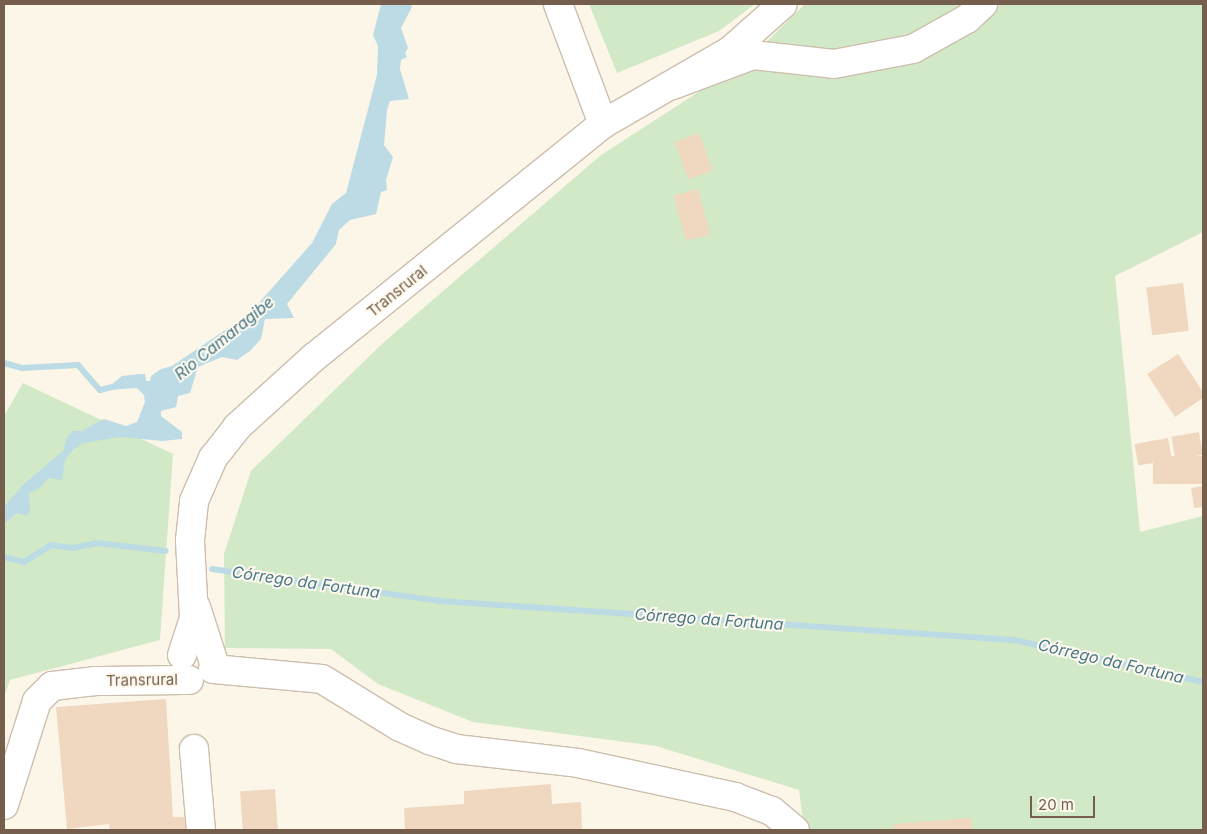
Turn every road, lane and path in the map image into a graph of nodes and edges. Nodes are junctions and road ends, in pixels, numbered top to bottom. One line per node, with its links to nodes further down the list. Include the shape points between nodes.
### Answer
1 (558, 4): 5 (lane)
2 (783, 4): 4 (lane, via 731,50)
3 (983, 4): 4 (lane, via 967,19 912,49 834,64 753,55)
4 (673, 85): 5 (lane, Transrural)
5 (603, 124): 6 (lane, Transrural, via 313,358 237,427 213,458 194,501 190,540)
6 (196, 665): 8 (lane, Transrural, via 52,686 42,693); 10 (lane, via 322,679 400,727 447,746 578,763 735,797 772,811)
7 (194, 749): 9 (lane)
8 (4, 805)
9 (201, 830)
10 (795, 830)

